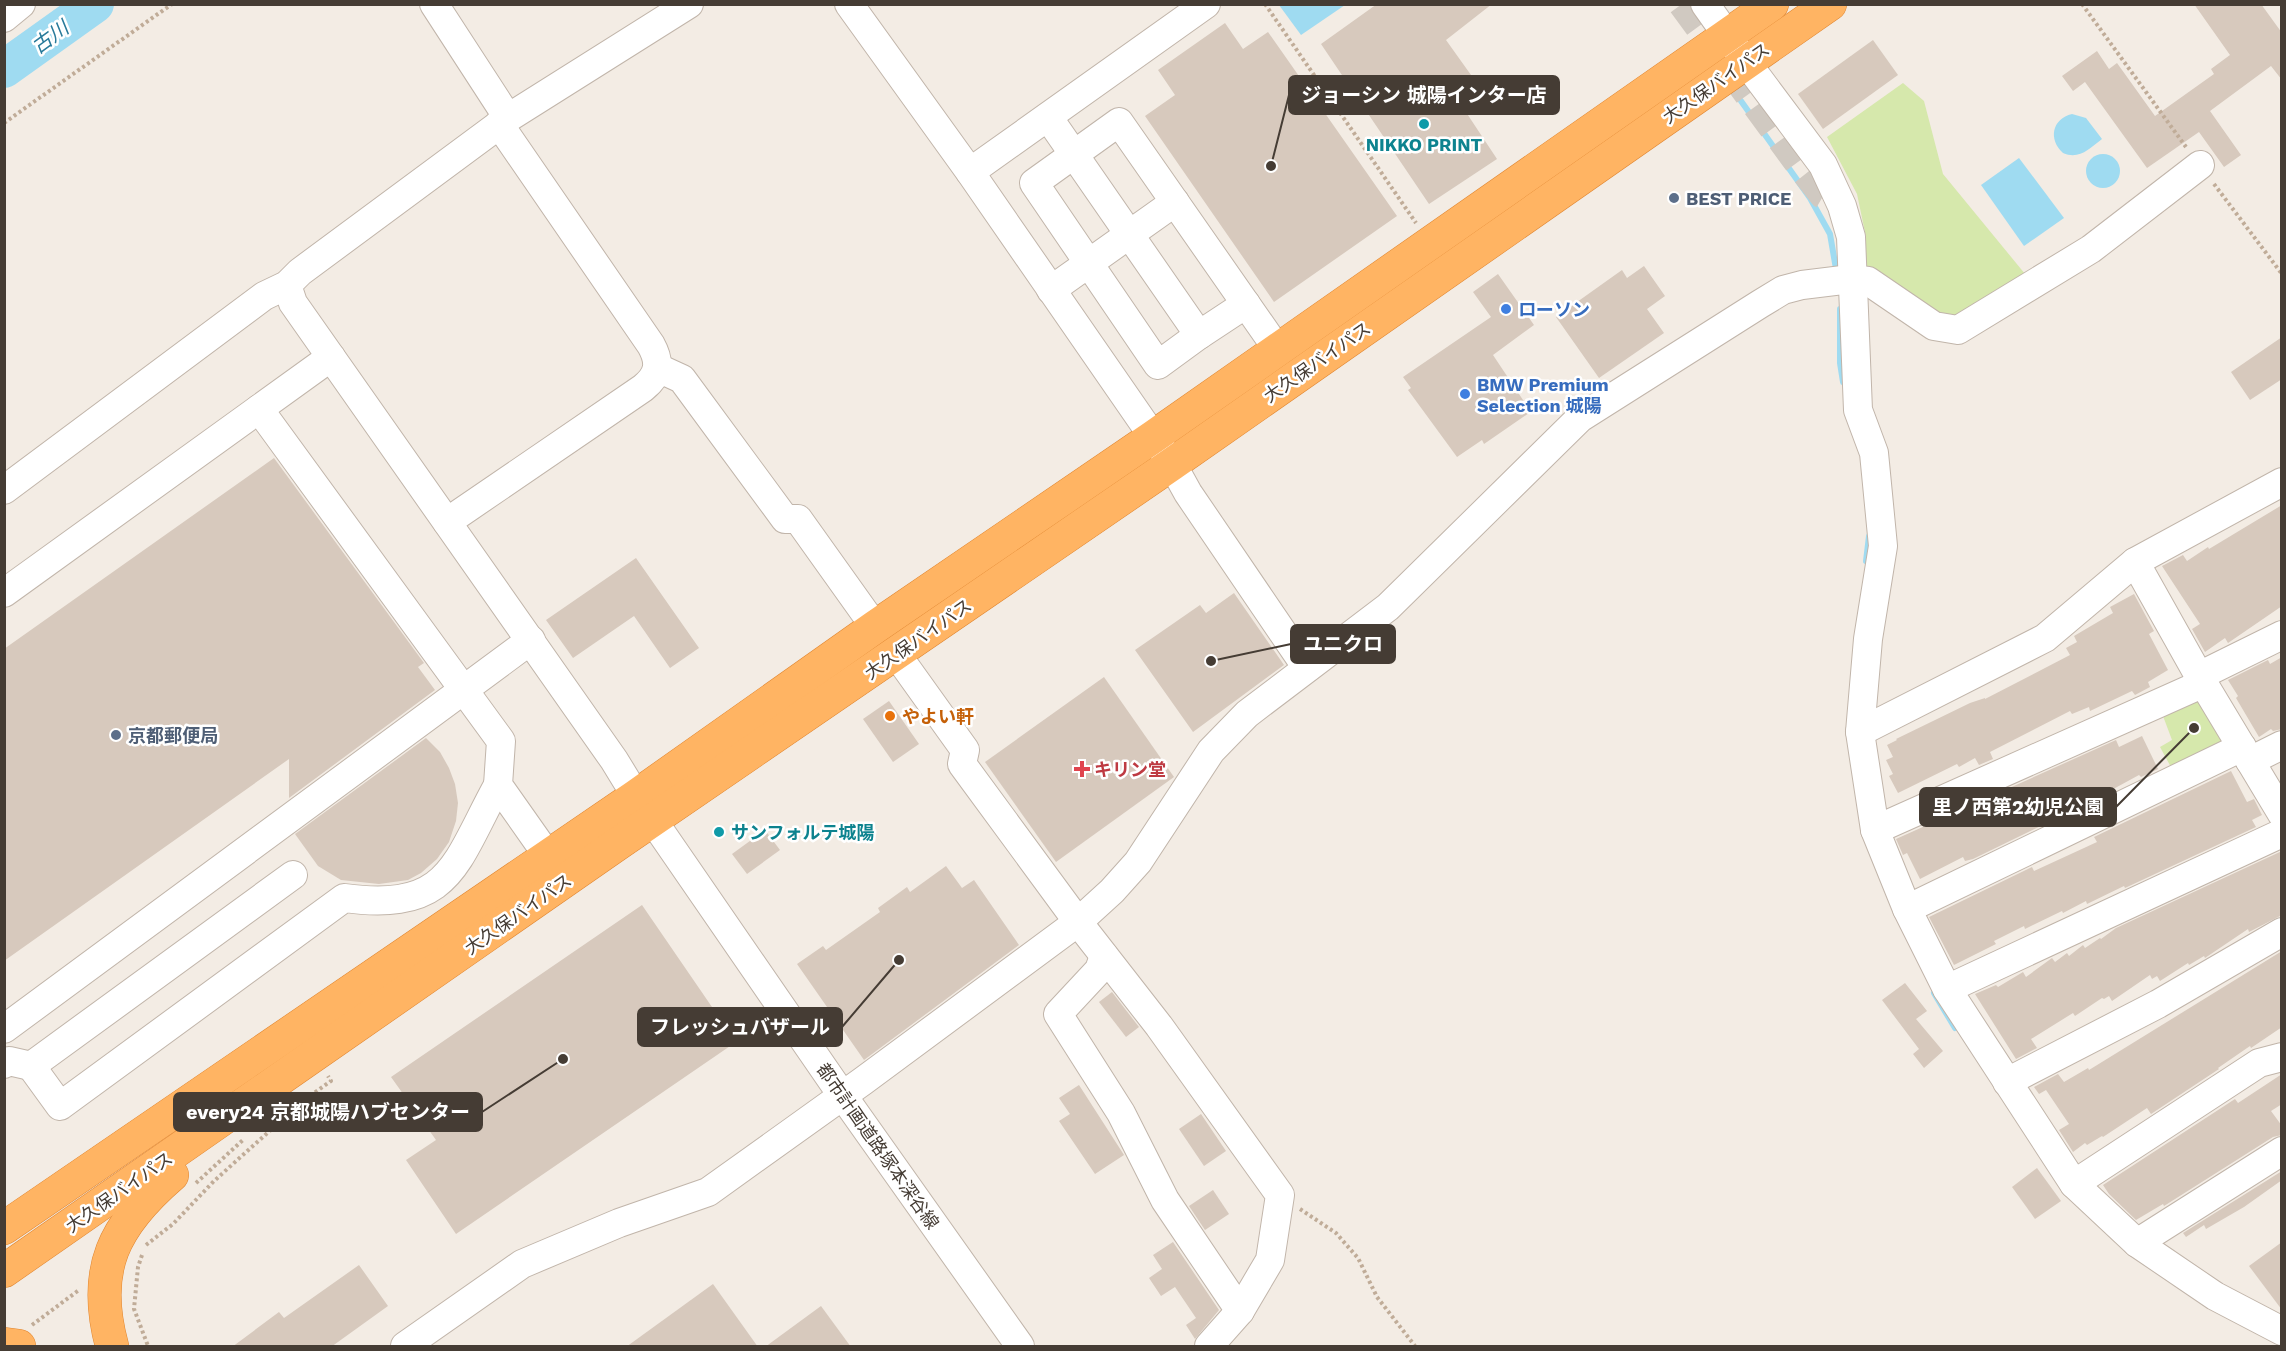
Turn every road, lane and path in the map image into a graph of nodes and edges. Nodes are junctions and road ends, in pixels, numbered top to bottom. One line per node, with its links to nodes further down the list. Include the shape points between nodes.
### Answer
1 (21, 4): 12 (street)
2 (172, 4): 17 (path)
3 (434, 4): 16 (street)
4 (689, 4): 16 (street)
5 (849, 4): 20 (street)
6 (1206, 4): 15 (street)
7 (1265, 4): 23 (path)
8 (1705, 4): 13 (street)
9 (1772, 4): 13 (highway, 大久保バイパス)
10 (1830, 4): 14 (highway, 大久保バイパス)
11 (2082, 4): 19 (path)
12 (4, 18)
13 (1727, 36): 14 (street); 23 (highway, 大久保バイパス)
14 (1746, 62): 26 (street, via 1823,165 1851,237); 36 (highway, 大久保バイパス)
15 (1048, 117): 18 (street); 20 (street)
16 (504, 121): 27 (street); 33 (street, via 651,345 658,357)
17 (4, 123)
18 (1075, 154): 21 (street, via 1119,122); 22 (street); 24 (street, via 1034,183)
19 (2200, 165): 25 (path); 26 (street, via 2091,249 1958,330 1934,326 1868,281)
20 (970, 172): 28 (street)
21 (1175, 202): 22 (street); 29 (street)
22 (1130, 235): 24 (street); 30 (street)
23 (1431, 243): 31 (highway, 大久保バイパス)
24 (1089, 263): 28 (street); 30 (street, via 1158,365)
25 (2282, 274)
26 (1851, 279): 46 (street, via 1783,290 1580,418 1388,607); 49 (street, via 1858,410 1874,453 1882,546)
27 (287, 285): 32 (street, 都市計画道路塚本深谷線, via 293,303); 38 (street, via 264,296)
28 (1051, 291): 35 (street)
29 (1246, 304): 30 (street); 31 (street)
30 (1199, 335)
31 (1278, 350): 35 (highway, 大久保バイパス)
32 (331, 357): 34 (street); 39 (street, 都市計画道路塚本深谷線)
33 (658, 368): 39 (street, via 643,388); 42 (street, via 682,379 785,519 798,519)
34 (259, 409): 41 (street); 48 (street)
35 (1153, 437): 36 (street); 42 (highway, 大久保バイパス)
36 (1172, 464): 45 (highway, 大久保バイパス); 46 (street)
37 (2282, 483): 40 (street)
38 (4, 490)
39 (447, 522): 44 (street, 都市計画道路塚本深谷線)
40 (2135, 562): 47 (street); 49 (street, via 2045,638)
41 (4, 594)
42 (863, 618): 53 (highway, 大久保バイパス)
43 (2282, 635): 47 (street)
44 (531, 640): 48 (street); 53 (street, 都市計画道路塚本深谷線)
45 (899, 667): 53 (highway, 大久保バイパス); 60 (street, via 965,750 962,764)
46 (1307, 668): 60 (street, via 1247,714 1211,751 1138,862)
47 (2202, 680): 51 (street); 55 (street)
48 (465, 688): 52 (street, via 501,741); 64 (street)
49 (1860, 732): 55 (street)
50 (2282, 745): 51 (street)
51 (2246, 754): 54 (street); 59 (street)
52 (498, 785): 57 (street); 66 (street, via 455,864 432,888 399,900 344,898 60,1106)
53 (645, 808): 57 (highway, 大久保バイパス); 68 (highway, 大久保バイパス); 70 (street, 都市計画道路塚本深谷線)
54 (2282, 814)
55 (1875, 830): 59 (street)
56 (2282, 833): 63 (street)
57 (548, 856): 76 (highway, 大久保バイパス)
58 (293, 875): 66 (street)
59 (1907, 909): 63 (street)
60 (1078, 922): 62 (street); 70 (street)
61 (2282, 932): 69 (street, via 2158,1004)
62 (1104, 956): 75 (street); 80 (street, via 1099,970 1058,1014 1121,1113 1165,1200)
63 (1947, 989): 69 (street)
64 (4, 1029)
65 (2282, 1057): 74 (street, via 2259,1063)
66 (18, 1065)
67 (319, 1077): 84 (path, via 325,1073 331,1081 303,1101 214,1181 174,1224 145,1246 138,1267 134,1309)
68 (282, 1079): 78 (highway, 大久保バイパス); 83 (highway, via 148,1196 120,1233 105,1275 105,1323)
69 (2007, 1082): 74 (street)
70 (843, 1095): 85 (street, via 708,1192 619,1223 522,1264); 86 (street, 都市計画道路塚本深谷線)
71 (245, 1138): 73 (path)
72 (2282, 1151): 77 (street)
73 (195, 1184)
74 (2074, 1184): 77 (street)
75 (1280, 1195): 80 (street, via 1270,1260); 88 (path, via 1336,1233 1358,1258 1377,1297)
76 (8, 1225)
77 (2138, 1243): 81 (street, via 2215,1296)
78 (4, 1271)
79 (82, 1288): 82 (path)
80 (1240, 1311): 87 (street)
81 (2282, 1331)
82 (18, 1339)
83 (112, 1347)
84 (148, 1347)
85 (405, 1347)
86 (1020, 1347)
87 (1209, 1347)
88 (1415, 1347)

